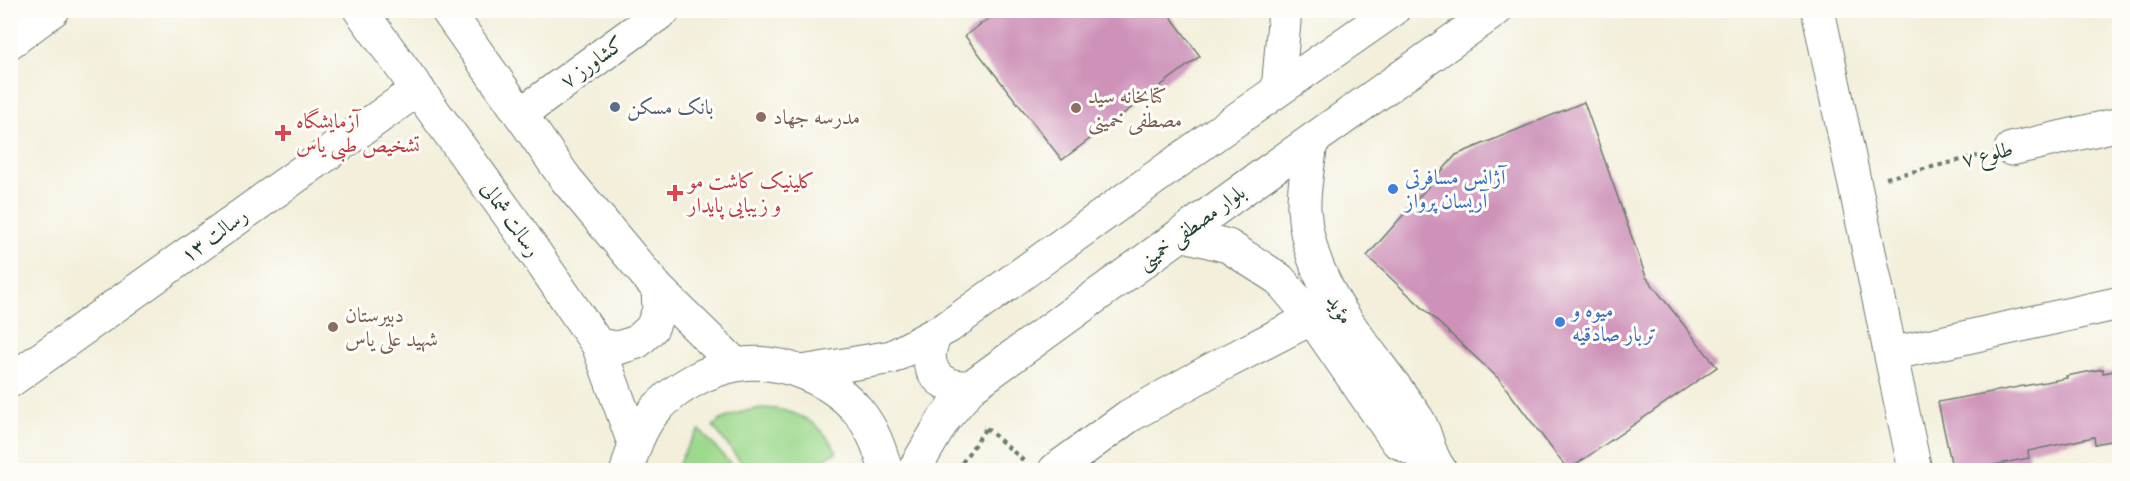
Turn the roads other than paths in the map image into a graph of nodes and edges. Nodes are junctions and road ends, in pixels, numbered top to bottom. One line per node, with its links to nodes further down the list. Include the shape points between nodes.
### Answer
1 (53, 10): 9 (street)
2 (360, 10): 10 (street, رسالت شمالی)
3 (447, 10): 12 (street)
4 (664, 10): 12 (street, کشاورز ۷)
5 (1286, 10): 11 (street)
6 (1393, 10): 11 (street)
7 (1496, 10): 14 (street, بلوار مصطفی خمینی)
8 (1818, 10): 22 (street)
9 (10, 42)
10 (418, 89): 21 (street, رسالت شمالی); 25 (street, رسالت ۱۳)
11 (1278, 90): 20 (street)
12 (521, 114): 17 (street, via 566,178)
13 (2120, 124): 15 (street, طلوع ۷)
14 (1311, 141): 16 (street, بلوار مصطفی خمینی); 29 (street, مؤید, via 1304,208 1310,247 1332,301 1419,423)
15 (2011, 149)
16 (1181, 234): 19 (street, مؤید, via 1228,246 1279,279); 26 (street, بلوار مصطفی خمینی)
17 (658, 290): 21 (street, via 659,310 652,328 637,342 618,348); 23 (street)
18 (2120, 303): 22 (street)
19 (1312, 318): 28 (street); 29 (street, مؤید, via 1397,441)
20 (937, 333): 24 (street, via 892,357); 26 (street, via 931,344 931,368 948,385)
21 (598, 345): 27 (street, رسالت شمالی)
22 (1891, 354): 32 (street)
23 (736, 365): 24 (street, via 770,365); 27 (street, via 694,380 658,406)
24 (802, 372): 30 (street, via 834,389 860,413 878,443)
25 (10, 381)
26 (972, 386): 31 (street, بلوار مصطفی خمینی, via 944,419)
27 (630, 457)
28 (1041, 467)
29 (1429, 467)
30 (886, 471)
31 (914, 471)
32 (1915, 471)

